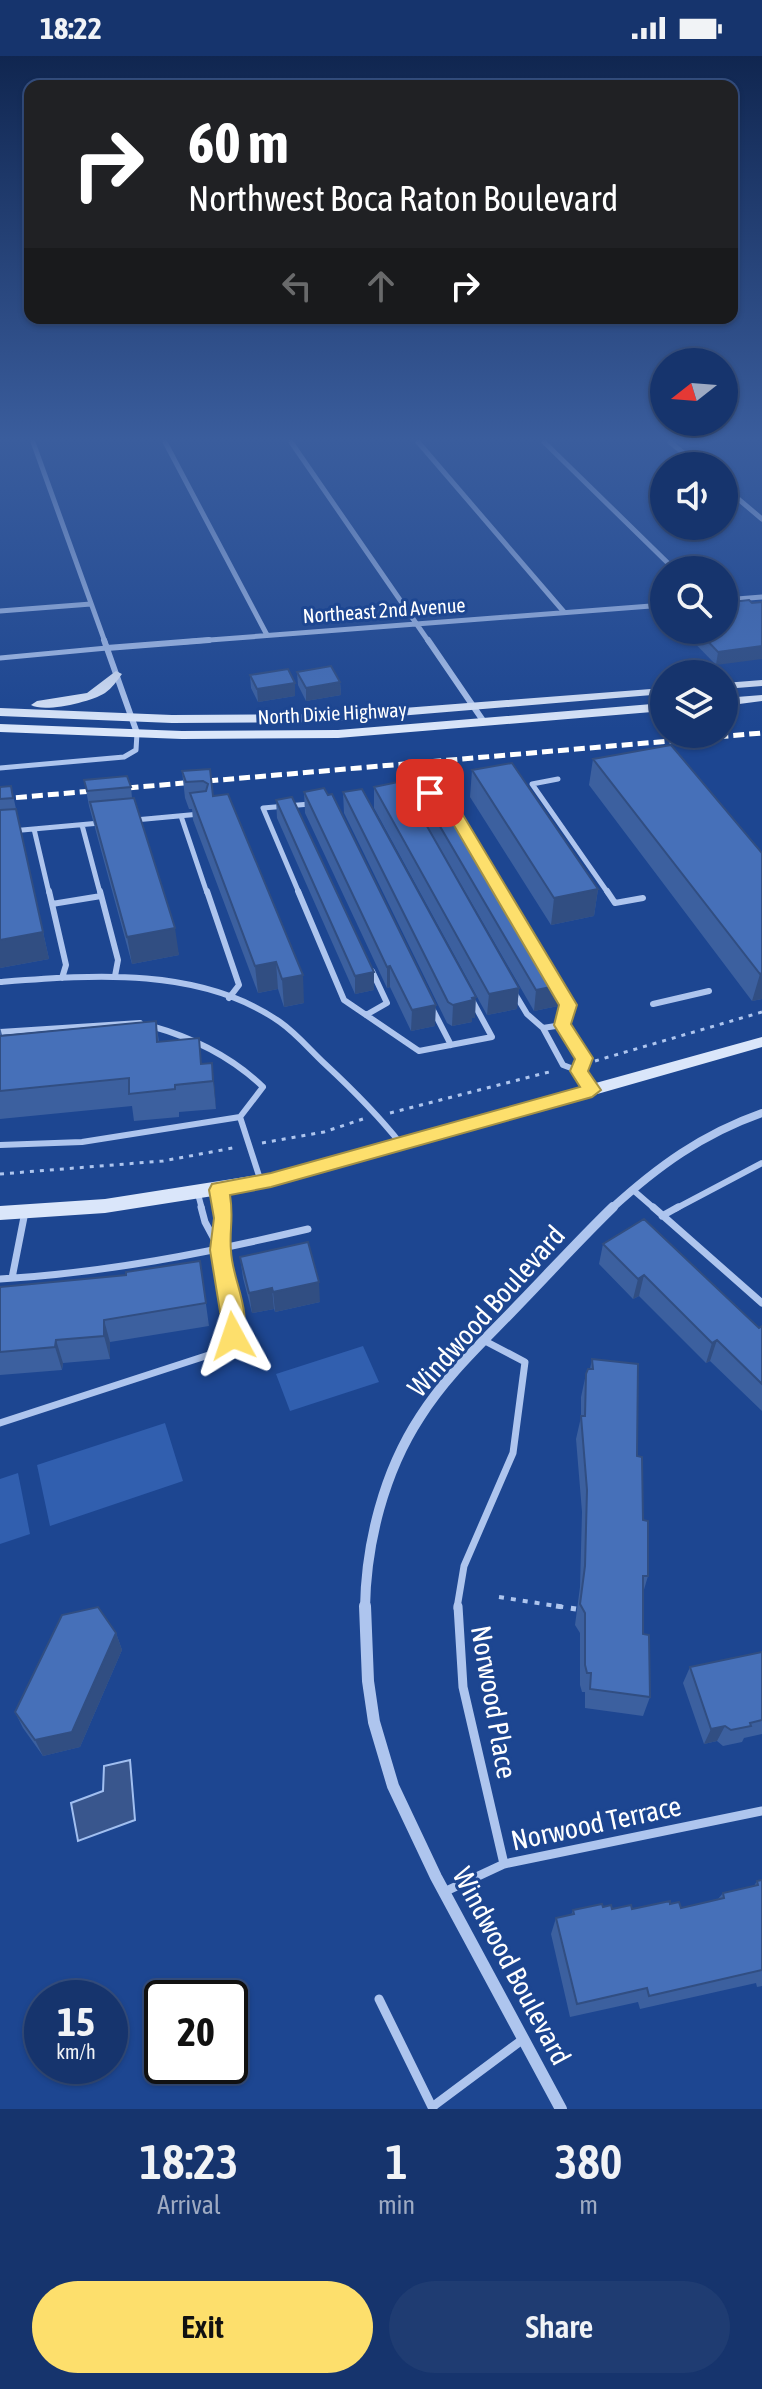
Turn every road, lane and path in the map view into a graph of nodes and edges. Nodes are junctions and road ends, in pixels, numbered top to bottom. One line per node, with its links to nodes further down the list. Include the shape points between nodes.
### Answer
1 (67, 538): 9 (street)
2 (216, 538): 14 (street)
3 (358, 538): 13 (street)
4 (500, 538): 12 (street)
5 (642, 538): 6 (street)
6 (661, 556)
7 (762, 597): 8 (street)
8 (738, 599)
9 (91, 604): 11 (street); 15 (street)
10 (650, 606): 12 (street, Northeast 2nd Avenue)
11 (0, 611)
12 (564, 612): 13 (street, Northeast 2nd Avenue)
13 (417, 623): 14 (street, Northeast 2nd Avenue); 23 (street)
14 (267, 635): 15 (street, Northeast 2nd Avenue)
15 (107, 648): 16 (lane); 17 (street)
16 (0, 658)
17 (116, 674): 25 (main road, via 92,697); 26 (street)
18 (762, 683): 19 (main road)
19 (738, 685)
20 (650, 692): 23 (main road, North Dixie Highway)
21 (762, 698): 22 (main road)
22 (738, 701)
23 (473, 706): 26 (main road, North Dixie Highway, via 326,718); 27 (street)
24 (650, 708): 27 (main road, North Dixie Highway)
25 (0, 710): 26 (main road, North Dixie Highway)
26 (131, 717): 29 (street)
27 (484, 722): 29 (main road, North Dixie Highway, via 338,734)
28 (0, 728): 29 (main road, North Dixie Highway)
29 (137, 733): 30 (lane, via 136,750 124,757)
30 (0, 768)
31 (558, 779): 43 (lane, via 532,784 615,903)
32 (320, 803): 33 (lane)
33 (295, 805): 36 (lane); 56 (lane, via 263,808 344,1000)
34 (206, 813): 35 (lane)
35 (181, 816): 37 (lane); 53 (lane, via 239,985)
36 (302, 819)
37 (123, 821)
38 (109, 822): 39 (lane)
39 (82, 825): 40 (lane); 42 (lane)
40 (34, 829): 41 (lane); 44 (lane)
41 (0, 832)
42 (101, 896): 44 (lane); 46 (lane, via 118,960)
43 (643, 898)
44 (52, 904): 47 (lane, via 66,965)
45 (368, 961): 56 (lane, via 387,1003)
46 (115, 976): 47 (lane); 53 (lane, via 163,980)
47 (62, 978): 49 (lane)
48 (552, 979): 57 (lane, via 568,1005)
49 (0, 982)
50 (511, 987): 58 (lane)
51 (709, 991): 55 (lane)
52 (469, 995): 61 (lane, via 492,1037)
53 (229, 998): 66 (lane, via 278,1021 368,1105)
54 (430, 1002): 61 (lane)
55 (653, 1004)
56 (366, 1015): 61 (lane, via 419,1051)
57 (562, 1025): 58 (lane); 62 (lane, via 584,1058)
58 (543, 1028): 62 (lane, via 563,1065)
59 (0, 1032): 65 (lane, via 140,1023 188,1036 246,1068 263,1087)
60 (762, 1042): 63 (main road)
61 (451, 1045)
62 (579, 1071): 63 (lane)
63 (592, 1090): 66 (main road)
64 (762, 1113): 71 (street, Windwood Boulevard, via 695,1142)
65 (240, 1117): 67 (lane, via 82,1142); 69 (lane)
66 (401, 1144): 69 (main road)
67 (0, 1145)
68 (762, 1163): 75 (lane)
69 (261, 1182): 70 (main road)
70 (219, 1190): 72 (main road); 77 (lane, via 224,1218)
71 (633, 1190): 75 (lane); 81 (street, Windwood Boulevard)
72 (198, 1194): 73 (main road); 77 (lane)
73 (25, 1212): 74 (main road); 78 (lane)
74 (0, 1213)
75 (662, 1216): 80 (lane)
76 (308, 1229): 77 (lane)
77 (220, 1250): 78 (lane, via 120,1268); 82 (lane, via 235,1325 221,1351)
78 (12, 1278): 79 (lane)
79 (0, 1279)
80 (762, 1303)
81 (485, 1341): 86 (lane, Norwood Place, via 525,1362 513,1453 464,1566 457,1610 463,1687); 87 (street, Windwood Boulevard, via 451,1377 409,1436 381,1508 364,1601 364,1653 385,1762 406,1818)
82 (0, 1423)
83 (499, 1597): 84 (path)
84 (576, 1609)
85 (762, 1811): 86 (lane, Norwood Terrace)
86 (504, 1864): 87 (lane, Norwood Terrace)
87 (444, 1892): 89 (street, Windwood Boulevard)
88 (379, 1999): 90 (lane)
89 (523, 2039): 90 (lane); 91 (street, Windwood Boulevard)
90 (432, 2108)
91 (561, 2109)

